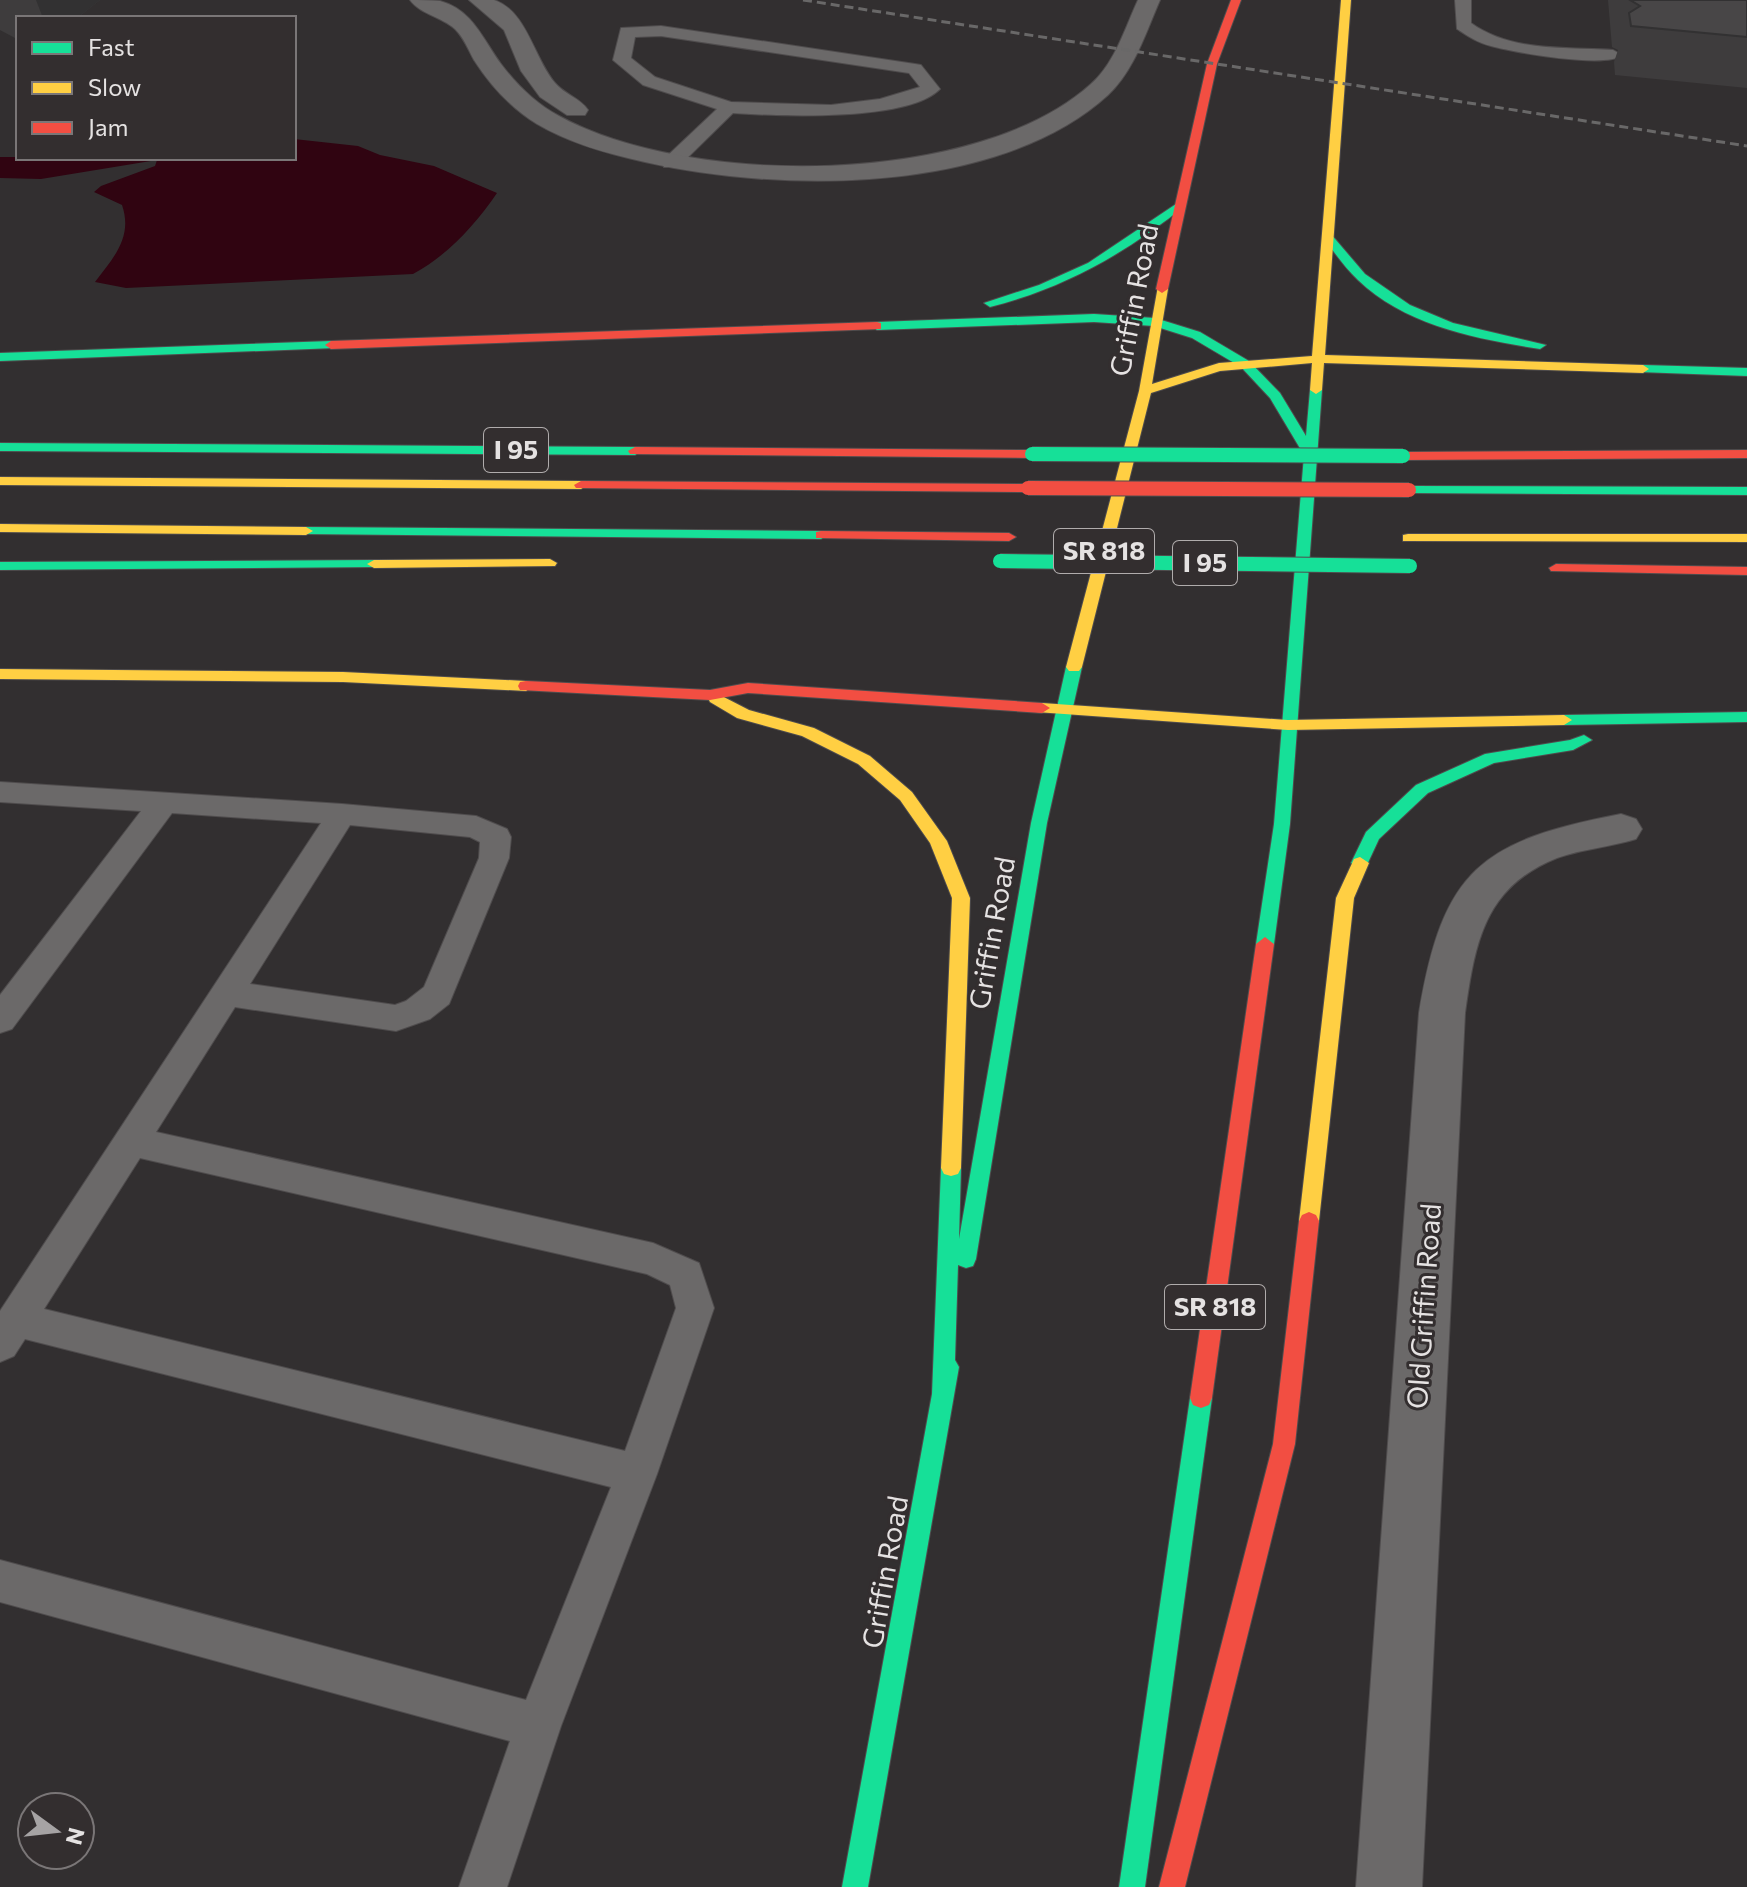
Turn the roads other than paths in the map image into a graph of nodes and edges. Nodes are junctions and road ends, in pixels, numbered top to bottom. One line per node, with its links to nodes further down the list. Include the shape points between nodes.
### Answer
1 (421, 0): 11 (street, via 467,28 496,75 522,104 560,127 613,148)
2 (480, 0): 11 (street, via 514,27 533,71 549,92 574,109)
3 (1149, 0): 11 (street, via 1101,89 1064,117 1017,140 942,160 859,172 779,173)
4 (1236, 0): 12 (main road, Griffin Road / SR 818, via 1215,55)
5 (1322, 0): 7 (main road)
6 (1463, 0): 8 (lane, via 1463,25 1498,44)
7 (1345, 10): 13 (main road, SR 818)
8 (1613, 55)
9 (1080, 76): 11 (street, via 1042,106 943,142 819,156)
10 (729, 107): 10 (lane, via 649,81 622,60 627,32 661,31 915,69 931,89 895,103 813,113); 11 (lane)
11 (680, 154)
12 (1182, 203): 14 (main road, Griffin Road / SR 818); 15 (main road, via 1137,241 1065,283 1018,298)
13 (1326, 235): 17 (main road, SR 818); 19 (main road, via 1366,281 1408,308 1465,330 1530,344)
14 (1155, 322): 15 (main road, via 1094,318); 18 (main road, via 1196,335); 20 (main road, Griffin Road / SR 818)
15 (882, 325): 16 (main road)
16 (0, 357)
17 (1317, 359): 18 (main road); 19 (main road); 22 (main road, SR 818)
18 (1245, 364): 20 (main road, via 1193,373); 22 (main road, via 1275,396)
19 (1746, 372)
20 (1145, 391): 42 (main road, Griffin Road / SR 818)
21 (0, 447): 23 (main road, I 95, bridge)
22 (1309, 452): 45 (main road, SR 818)
23 (1747, 454)
24 (0, 481): 25 (main road, bridge)
25 (1747, 491)
26 (0, 528): 27 (main road)
27 (1017, 537)
28 (1089, 537): 29 (main road)
29 (1121, 538)
30 (1280, 538): 31 (main road)
31 (1328, 538)
32 (1400, 538): 33 (main road)
33 (1747, 538)
34 (992, 561): 37 (main road, I 95, bridge)
35 (571, 563): 36 (main road)
36 (0, 566)
37 (1417, 566)
38 (1532, 568): 39 (main road)
39 (1747, 571)
40 (0, 674): 41 (main road, via 343,677)
41 (710, 695): 42 (main road, via 748,688); 54 (main road, via 745,715 806,731 886,776 929,822 961,898)
42 (1063, 710): 45 (main road); 54 (main road, Griffin Road / SR 818, via 1039,823)
43 (1747, 717): 44 (main road)
44 (1632, 720): 45 (main road); 61 (main road, via 1573,745 1491,758 1422,789 1372,836 1345,898 1284,1444)
45 (1288, 725): 60 (main road, SR 818, via 1269,934)
46 (1, 793): 47 (lane)
47 (164, 803): 48 (lane); 51 (lane)
48 (342, 814): 50 (lane); 50 (lane, via 476,827 496,837 494,858 437,995 396,1018)
49 (1621, 829): 62 (street, Old Griffin Road, via 1561,839 1510,862 1474,896 1452,946 1442,1013)
50 (226, 993): 52 (lane)
51 (0, 1020)
52 (131, 1141): 53 (lane); 55 (lane, via 653,1259 686,1275 695,1308)
53 (8, 1332): 55 (lane)
54 (943, 1400): 59 (main road, Griffin Road / SR 818)
55 (637, 1474): 57 (lane)
56 (0, 1581): 57 (lane)
57 (538, 1726): 58 (lane)
58 (483, 1887)
59 (855, 1887)
60 (1132, 1887)
61 (1172, 1887)
62 (1389, 1887)

